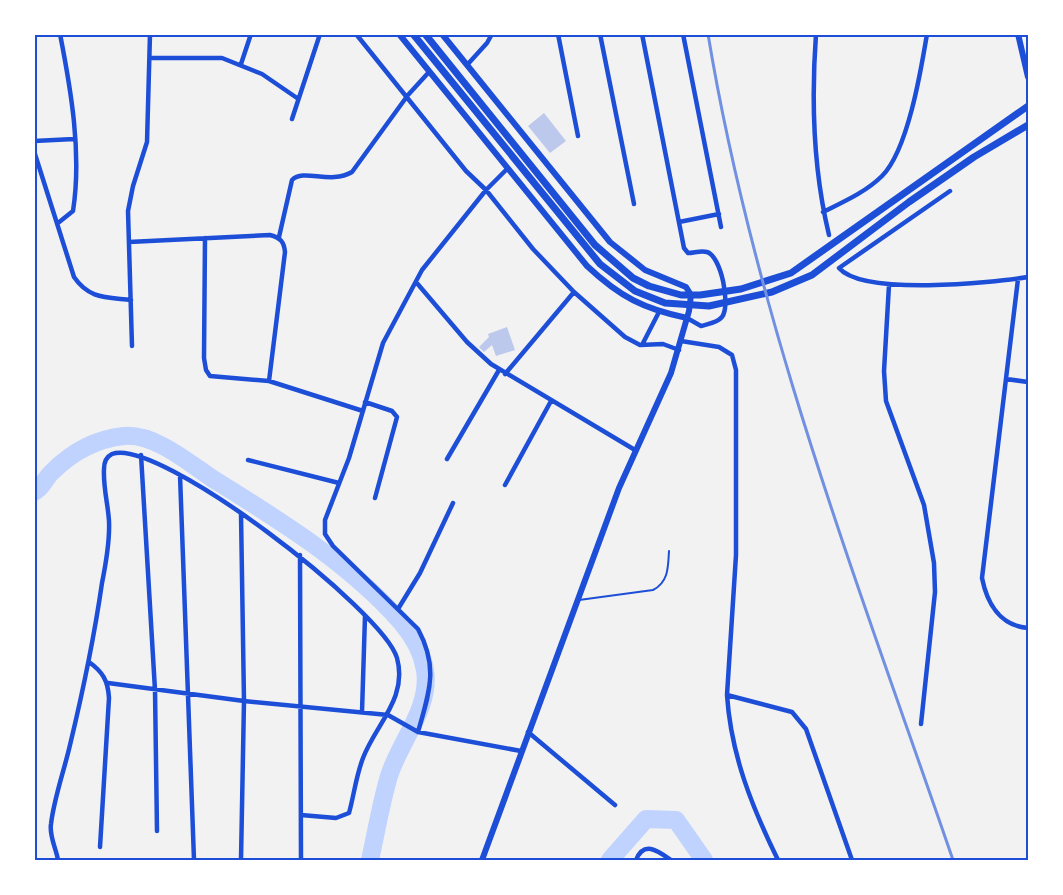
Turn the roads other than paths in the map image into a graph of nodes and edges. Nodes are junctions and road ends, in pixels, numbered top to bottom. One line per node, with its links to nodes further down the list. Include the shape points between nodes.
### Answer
1 (60, 34): 29 (street)
2 (150, 34): 18 (street)
3 (251, 34): 19 (street)
4 (320, 34): 24 (street)
5 (356, 34): 23 (street)
6 (399, 34): 21 (main road)
7 (413, 34): 27 (highway, via 611,274 635,291 678,305 727,304 801,281 974,157)
8 (425, 34): 25 (highway, via 595,245 616,265 666,292 700,296 760,284 806,265)
9 (442, 34): 20 (main road)
10 (492, 34): 20 (street)
11 (558, 34): 28 (street)
12 (600, 34): 35 (street)
13 (642, 34): 38 (street)
14 (683, 34): 37 (street)
15 (816, 34): 36 (street, via 813,116)
16 (927, 34): 36 (street, via 910,115 884,175)
17 (1018, 34): 22 (main road)
18 (151, 58): 19 (street, via 222,58); 44 (street, via 147,142 128,211)
19 (241, 64): 24 (street)
20 (467, 65): 52 (main road, via 610,242 645,270 686,287 691,295)
21 (429, 72): 23 (street); 32 (main road)
22 (1029, 76)
23 (408, 95): 33 (street, via 466,171); 42 (street, via 352,172 342,178 302,174 292,180)
24 (297, 98): 26 (street)
25 (1029, 106)
26 (292, 119)
27 (1029, 125)
28 (578, 136)
29 (74, 139): 30 (street); 39 (street, via 73,211)
30 (34, 141)
31 (34, 151): 39 (street)
32 (507, 169): 33 (street); 51 (main road, via 587,266 623,296)
33 (486, 190): 47 (street); 49 (street)
34 (950, 191): 48 (street, via 839,268 847,276)
35 (634, 204)
36 (823, 213): 41 (street)
37 (719, 214): 38 (street); 40 (street)
38 (679, 222): 52 (street, via 685,251 706,251 715,258 726,302 723,316 717,322 701,326)
39 (58, 224): 50 (street, via 74,277 83,290)
40 (721, 227)
41 (829, 235)
42 (279, 237): 43 (street); 60 (street, via 285,252)
43 (205, 238): 44 (street); 60 (street, via 206,370 217,377)
44 (129, 242): 50 (street)
45 (1029, 277): 46 (street)
46 (1018, 279): 48 (street); 59 (street)
47 (416, 282): 57 (street, via 466,342); 63 (street, via 383,343)
48 (889, 285): 90 (street, via 886,401 924,505 934,563 935,592)
49 (574, 292): 54 (street, via 625,337); 58 (street)
50 (131, 300): 55 (street)
51 (659, 312): 52 (main road); 54 (street)
52 (687, 318): 53 (main road)
53 (681, 341): 56 (main road); 85 (street, via 719,347 732,355 736,370 736,555)
54 (642, 345): 56 (street, via 663,344)
55 (132, 346)
56 (679, 350): 65 (main road)
57 (499, 370): 58 (street); 67 (street)
58 (505, 374): 62 (street)
59 (1006, 379): 61 (street); 80 (street, via 982,578 996,613)
60 (269, 381): 64 (street)
61 (1029, 382)
62 (551, 401): 65 (street); 71 (street)
63 (365, 402): 64 (street); 72 (street, via 392,411 397,417)
64 (363, 411): 70 (street)
65 (635, 450): 77 (main road)
66 (141, 455): 69 (street); 81 (street, via 124,452 111,454 105,460 107,552); 83 (street)
67 (447, 459)
68 (248, 460): 70 (street)
69 (180, 475): 74 (street); 84 (street)
70 (339, 483): 78 (street, via 325,520 325,534)
71 (505, 485)
72 (375, 498)
73 (453, 503): 78 (street)
74 (241, 514): 76 (street); 86 (street)
75 (669, 551): 77 (lane, via 665,580 653,590)
76 (300, 555): 79 (street); 87 (street)
77 (577, 600): 92 (main road)
78 (398, 609): 91 (street, via 418,629 431,660 429,694)
79 (365, 615): 88 (street); 89 (street, via 387,637 397,658 400,679)
80 (1029, 628)
81 (90, 662): 82 (street); 98 (street, via 51,823)
82 (108, 683): 83 (street); 97 (street)
83 (155, 690): 84 (street); 96 (street)
84 (188, 695): 86 (street); 99 (street)
85 (727, 695): 105 (street, via 736,759); 106 (street, via 792,712 806,729)
86 (244, 701): 87 (street); 100 (street)
87 (301, 706): 88 (street); 95 (street)
88 (362, 712): 89 (street)
89 (388, 715): 91 (street); 95 (street, via 363,758 349,813 336,818)
90 (921, 724)
91 (416, 731): 93 (street)
92 (528, 732): 93 (main road); 94 (street)
93 (521, 751): 102 (main road)
94 (615, 805)
95 (301, 815): 101 (street)
96 (157, 831)
97 (100, 847)
98 (58, 861)
99 (194, 861)
100 (242, 861)
101 (301, 861)
102 (482, 861)
103 (636, 861): 104 (street, via 645,848 653,848)
104 (671, 861)
105 (778, 861)
106 (852, 861)

